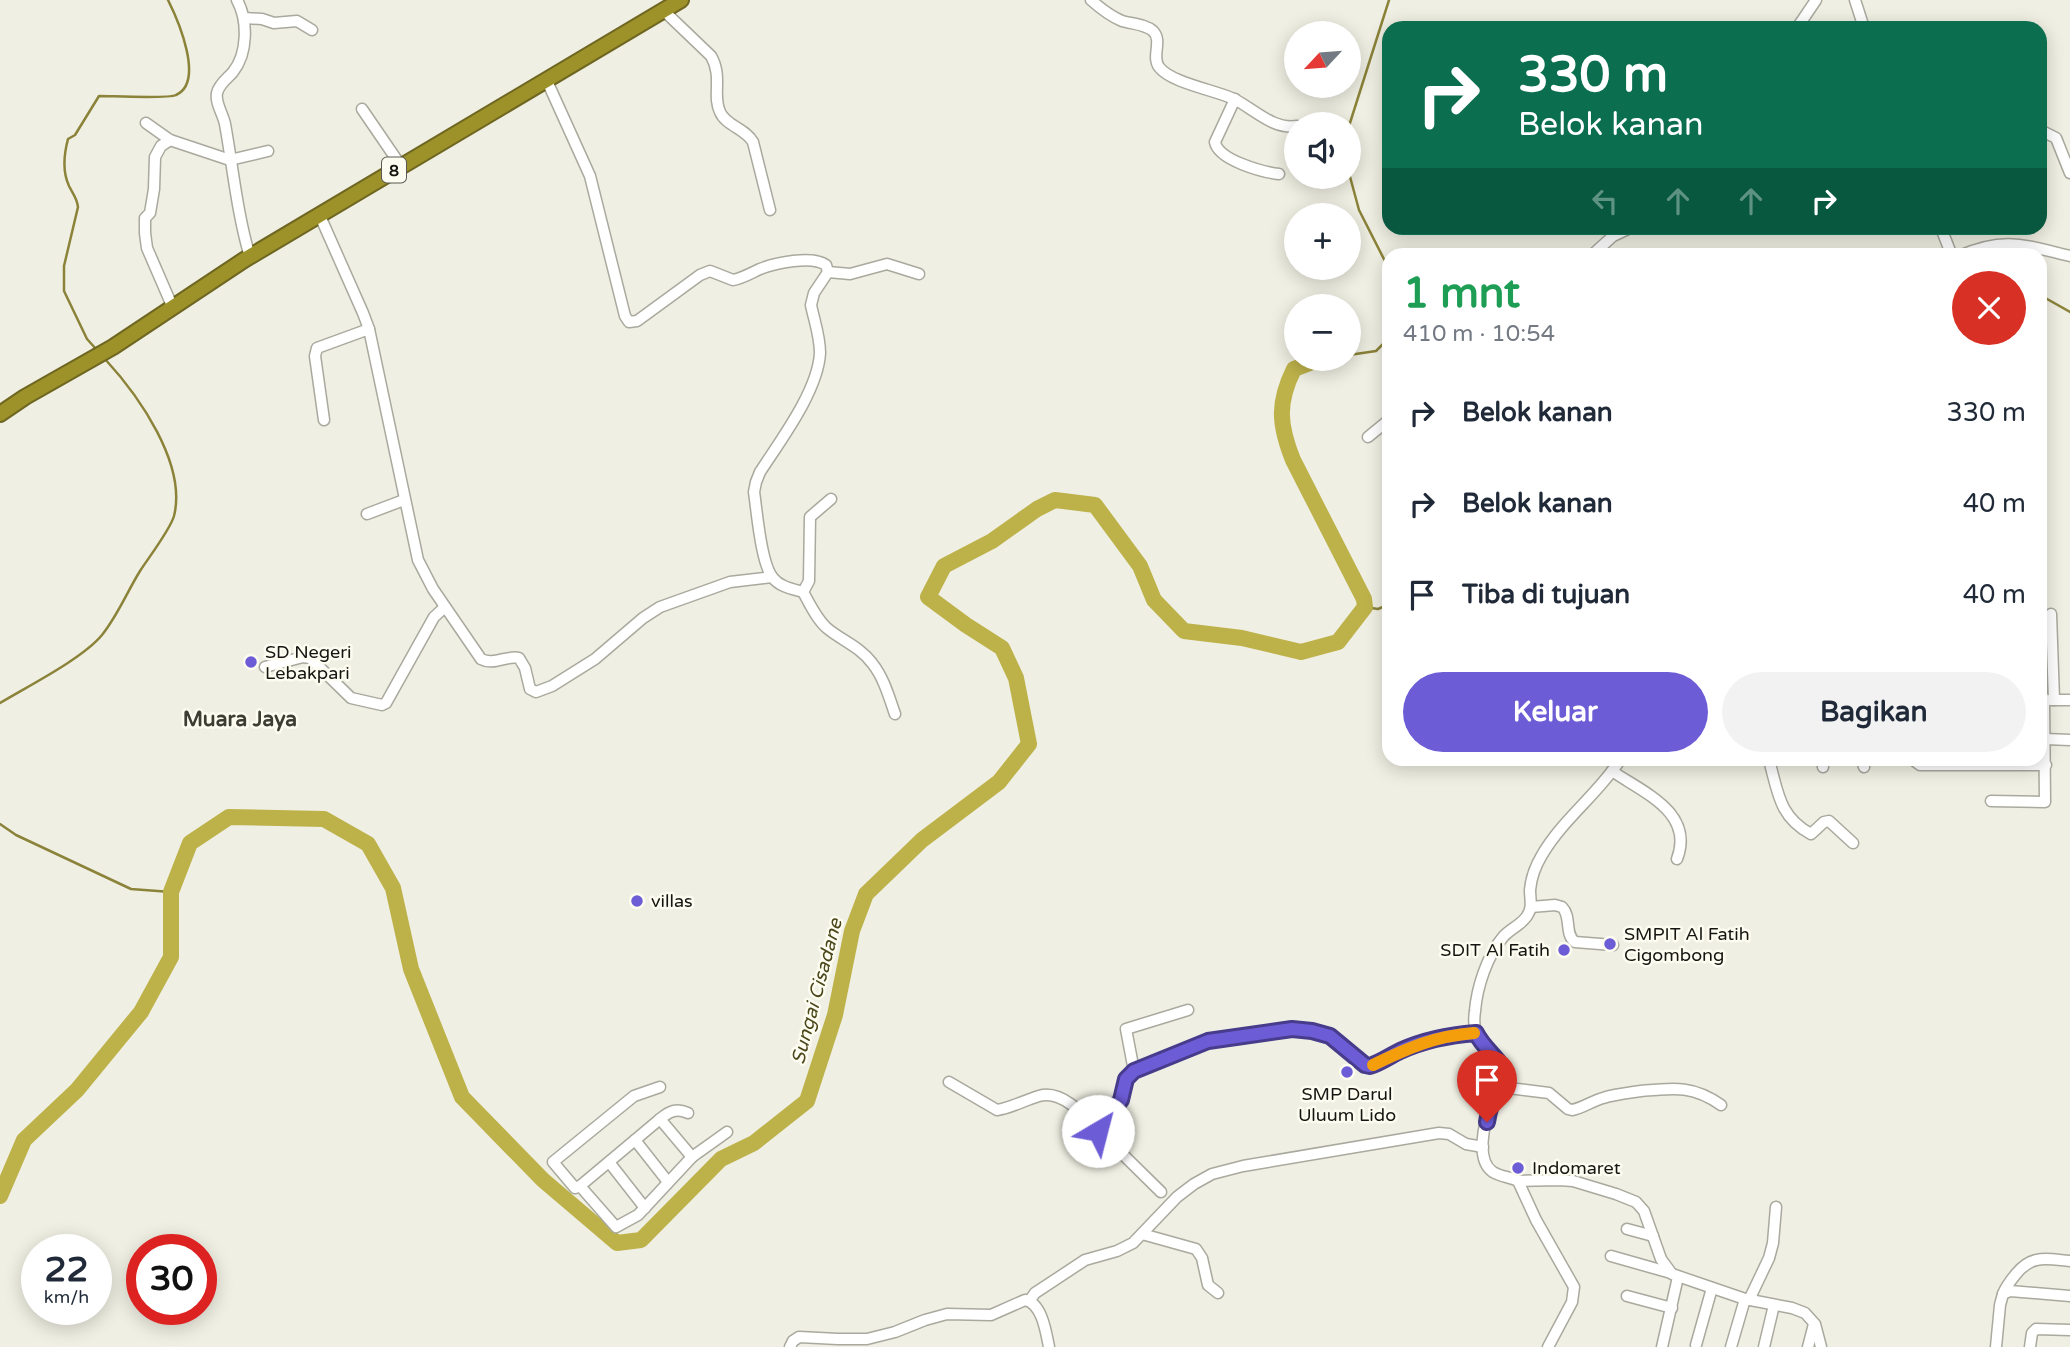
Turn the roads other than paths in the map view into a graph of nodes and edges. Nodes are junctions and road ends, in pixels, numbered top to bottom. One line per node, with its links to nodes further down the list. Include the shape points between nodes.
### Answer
1 (237, 0): 7 (street)
2 (681, 0): 6 (highway, 8)
3 (1091, 0): 12 (street, via 1110,15 1154,32 1156,60 1163,70)
4 (1816, 0): 8 (street)
5 (1855, 0): 9 (street)
6 (663, 10): 11 (highway, 8); 23 (street, via 711,56 718,72 720,114 750,136)
7 (244, 18): 10 (street, via 297,21); 19 (street, via 239,63 216,96)
8 (1802, 21)
9 (1862, 21)
10 (312, 30)
11 (547, 81): 20 (highway, 8); 32 (street, via 590,176 629,322 710,271 733,280 771,265 809,261 824,262)
12 (1235, 99): 15 (street); 22 (street, via 1216,148 1249,166)
13 (362, 109): 20 (street)
14 (146, 123): 17 (street)
15 (1284, 126)
16 (2047, 134): 21 (street, via 2056,138)
17 (170, 140): 19 (street); 34 (street, via 155,157 155,190 145,233)
18 (268, 151): 19 (street)
19 (230, 160): 31 (street)
20 (401, 166): 24 (highway, 8)
21 (2070, 173)
22 (1279, 174)
23 (769, 209)
24 (320, 216): 31 (highway, 8); 35 (street)
25 (1614, 235): 26 (street)
26 (1599, 248)
27 (1980, 248): 28 (street, via 2001,243)
28 (2037, 248)
29 (2047, 250): 30 (street)
30 (2070, 256)
31 (250, 257): 34 (highway, 8)
32 (828, 272): 33 (street, via 850,274 887,264); 43 (street, via 811,305 820,351 816,372 794,419 755,482 765,559)
33 (919, 274)
34 (173, 308): 36 (highway, 8)
35 (369, 330): 37 (street, via 317,348); 41 (street)
36 (1, 412)
37 (324, 420)
38 (1382, 426): 39 (street)
39 (1368, 437)
40 (831, 499): 44 (street, via 810,517 809,581)
41 (404, 500): 42 (street); 45 (street, via 418,560)
42 (367, 514)
43 (772, 577): 44 (street); 45 (street, via 730,582 660,607 595,659 536,692 530,689 519,658 481,659)
44 (803, 592): 54 (street, via 827,628 872,663)
45 (444, 607): 49 (street, via 384,705 351,698 310,658)
46 (2051, 614): 47 (street)
47 (2047, 631)
48 (2047, 657): 51 (street)
49 (265, 667)
50 (2047, 697): 51 (street)
51 (2049, 700): 52 (street); 53 (street)
52 (2070, 700)
53 (2047, 706)
54 (895, 714)
55 (2047, 739): 56 (street)
56 (2070, 740)
57 (1616, 766): 60 (street)
58 (1771, 766): 62 (street, via 1790,819 1809,834 1829,821)
59 (2046, 766): 61 (street, via 2044,803)
60 (1612, 771): 63 (street, via 1661,802 1672,815 1681,840); 64 (street, via 1546,848 1535,869)
61 (1991, 801)
62 (1853, 843)
63 (1677, 859)
64 (1531, 906): 65 (street, via 1562,907 1575,942); 67 (street, via 1503,938 1486,967 1476,1001)
65 (1613, 944)
66 (1188, 1010): 68 (street, via 1126,1029)
67 (1476, 1033): 68 (street, via 1431,1040 1370,1066 1330,1036 1292,1029 1208,1041); 71 (street, via 1503,1070)
68 (1134, 1071): 75 (street, via 1126,1079 1121,1100)
69 (949, 1082): 75 (street, via 997,1110 1043,1094 1059,1096)
70 (660, 1087): 83 (street, via 634,1096 553,1163 575,1188)
71 (1501, 1087): 72 (street, via 1549,1093 1572,1110 1617,1094 1672,1088 1707,1095); 78 (street, via 1489,1112)
72 (1721, 1105)
73 (688, 1113): 74 (street, via 676,1109)
74 (660, 1119): 77 (street); 79 (street)
75 (1098, 1131): 84 (street)
76 (727, 1132): 79 (street)
77 (635, 1140): 80 (street); 82 (street)
78 (1483, 1147): 81 (street, via 1492,1171); 88 (street, via 1438,1133 1219,1172 1183,1192)
79 (692, 1157): 82 (street)
80 (609, 1162): 83 (street); 86 (street)
81 (1518, 1181): 89 (street, via 1565,1180 1630,1199 1642,1207); 107 (street, via 1574,1287 1572,1302)
82 (668, 1182): 86 (street)
83 (580, 1186): 86 (street, via 616,1227)
84 (1161, 1192)
85 (1776, 1207): 99 (street, via 1769,1258)
86 (645, 1208)
87 (1627, 1228): 89 (street)
88 (1142, 1234): 94 (street, via 1196,1249 1208,1285); 98 (street, via 1123,1248 1080,1262)
89 (1653, 1236): 92 (street, via 1664,1264)
90 (1611, 1256): 92 (street)
91 (2070, 1261): 95 (street, via 2031,1261)
92 (1675, 1275): 93 (street); 101 (street)
93 (1712, 1288): 99 (street); 104 (street)
94 (1218, 1293)
95 (2003, 1294): 97 (street); 113 (street)
96 (1627, 1296): 101 (street)
97 (2070, 1296)
98 (1030, 1300): 105 (street, via 991,1315 936,1316 873,1338 799,1337); 106 (street, via 1044,1324)
99 (1747, 1300): 100 (street); 109 (street)
100 (1774, 1305): 102 (street, via 1800,1311); 110 (street)
101 (1672, 1308): 108 (street)
102 (1814, 1322): 111 (street); 112 (street)
103 (2070, 1330): 114 (street, via 2036,1329)
104 (1696, 1345)
105 (790, 1347)
106 (1049, 1347)
107 (1548, 1347)
108 (1662, 1347)
109 (1731, 1347)
110 (1764, 1347)
111 (1808, 1347)
112 (1821, 1347)
113 (1996, 1347)
114 (2030, 1347)

